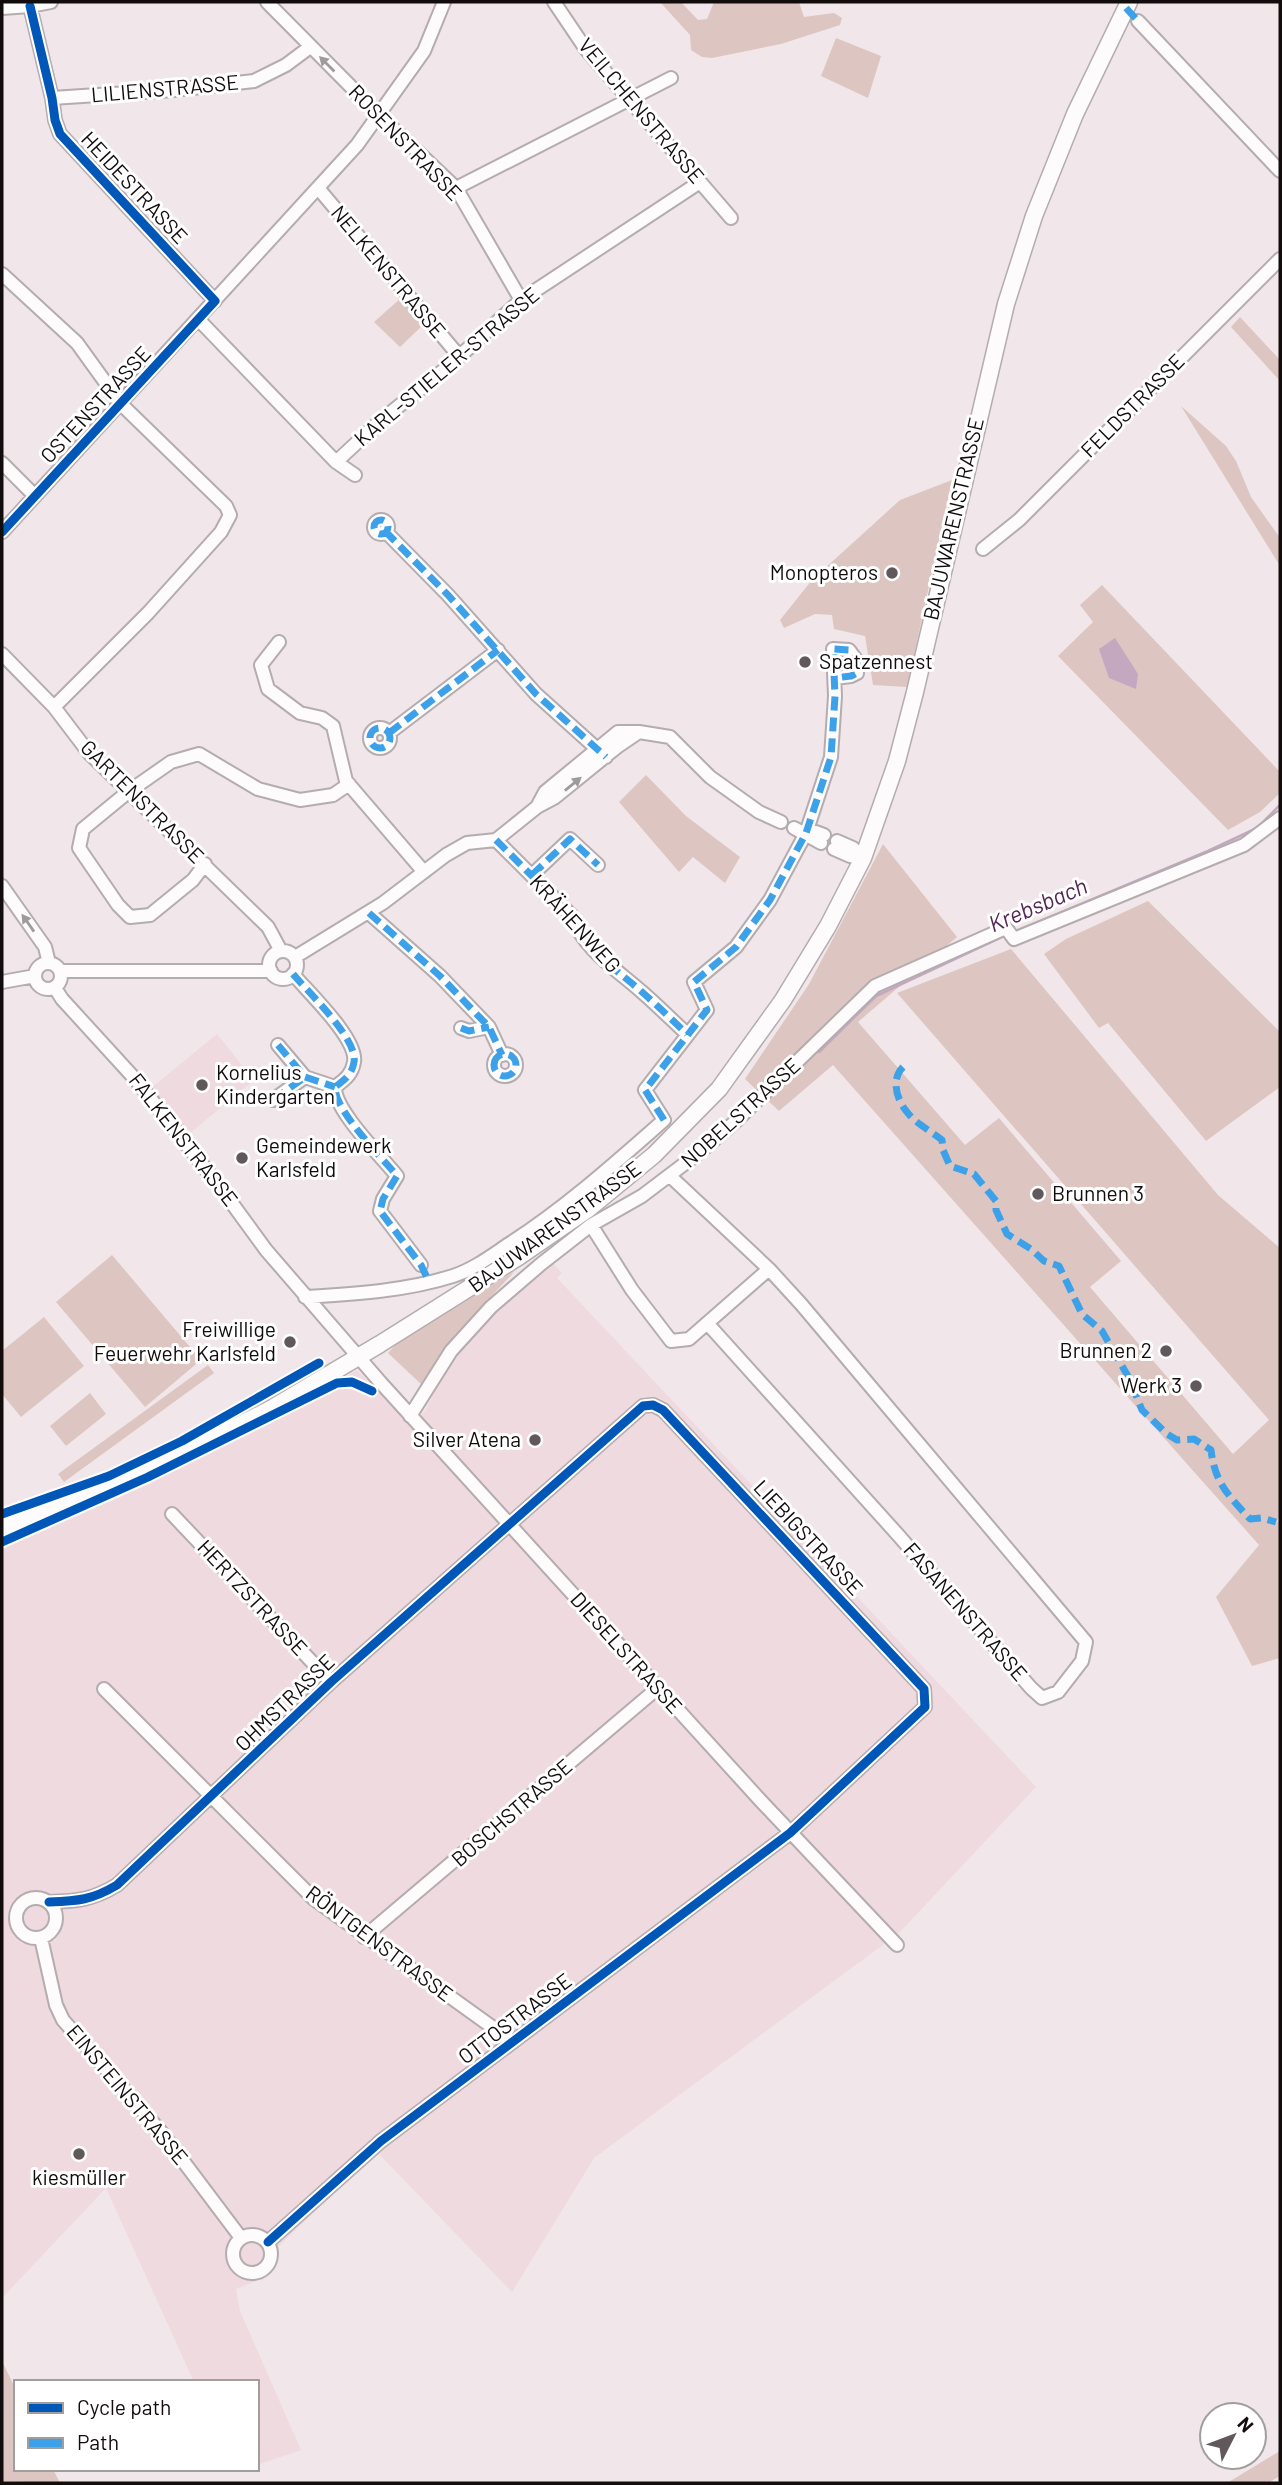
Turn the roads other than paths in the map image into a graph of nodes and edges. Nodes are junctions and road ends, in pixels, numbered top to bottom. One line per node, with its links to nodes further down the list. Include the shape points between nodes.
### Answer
1 (51, 2): 6 (street)
2 (267, 2): 9 (street, ROSENSTRASSE)
3 (444, 2): 13 (street, OSTENSTRASSE, via 424,51)
4 (554, 2): 12 (street, VEILCHENSTRASSE, via 585,48)
5 (1129, 2): 48 (main road, BAJUWARENSTRASSE, via 1075,114 1034,216 1006,304 915,692)
6 (30, 6): 7 (street); 11 (street, HEIDESTRASSE)
7 (2, 8)
8 (1138, 21): 14 (street)
9 (310, 47): 11 (street, LILIENSTRASSE, via 254,81); 13 (street, ROSENSTRASSE, one-way to 9)
10 (671, 78): 12 (street)
11 (52, 98): 22 (street, HEIDESTRASSE, via 60,134)
12 (631, 99): 15 (street, VEILCHENSTRASSE); 17 (street)
13 (379, 115): 16 (street, OSTENSTRASSE); 17 (street, ROSENSTRASSE)
14 (1280, 171)
15 (700, 182): 18 (street, VEILCHENSTRASSE); 21 (street, KARL-STIELER-STRASSE)
16 (318, 188): 22 (street, OSTENSTRASSE); 24 (street, NELKENSTRASSE)
17 (456, 188): 21 (street, ROSENSTRASSE)
18 (731, 218)
19 (1280, 259): 32 (street, FELDSTRASSE, via 1019,520)
20 (2, 274): 25 (street, via 77,343)
21 (521, 300): 24 (street, KARL-STIELER-STRASSE)
22 (215, 301): 23 (street, OSTENSTRASSE)
23 (198, 319): 25 (street, OSTENSTRASSE); 26 (street)
24 (459, 356): 26 (street, KARL-STIELER-STRASSE)
25 (121, 404): 29 (street, OSTENSTRASSE); 37 (street, via 230,515 221,532 148,613)
26 (336, 462): 28 (street)
27 (2, 463): 29 (street)
28 (355, 475)
29 (35, 496): 31 (street, OSTENSTRASSE)
30 (385, 531): 34 (street)
31 (2, 532)
32 (983, 549)
33 (279, 642): 40 (street, via 261,665 268,689 300,713 333,726)
34 (498, 650): 38 (street); 39 (street, via 536,694)
35 (2, 654): 37 (street, GARTENSTRASSE)
36 (835, 678): 44 (street, via 831,757)
37 (54, 707): 41 (street, GARTENSTRASSE, via 89,753)
38 (388, 733)
39 (601, 752): 43 (street, via 618,732 670,737 710,777); 46 (street, via 554,798)
40 (349, 784): 41 (street, via 333,796 300,800 258,789 200,754 171,762); 51 (street)
41 (128, 792): 49 (street, GARTENSTRASSE); 49 (street, via 83,829 79,848 118,905 130,916 150,915 193,880)
42 (1280, 818): 72 (street, NOBELSTRASSE, via 1244,845 1014,939 1006,928 875,986 736,1121)
43 (781, 822)
44 (800, 830): 45 (street, via 816,832); 66 (street, via 770,900 736,947 694,982 707,1010)
45 (822, 839)
46 (496, 840): 51 (street, via 467,843); 52 (street, KRÄHENWEG)
47 (835, 845): 48 (street, via 853,848)
48 (863, 858): 78 (main road, BAJUWARENSTRASSE, via 783,1000 719,1088 654,1156 520,1256)
49 (205, 864): 55 (street, GARTENSTRASSE, via 268,927)
50 (598, 865): 52 (street, via 570,839)
51 (424, 872): 54 (street)
52 (532, 875): 66 (street, KRÄHENWEG, via 571,915 577,930 606,964)
53 (2, 886): 57 (street, one-way to 53, via 45,947)
54 (369, 913): 56 (street); 64 (street)
55 (281, 951): 56 (street); 59 (street, via 271,958)
56 (295, 957): 60 (street)
57 (49, 963): 58 (street); 61 (street, via 38,967)
58 (61, 971): 59 (street); 63 (street)
59 (271, 971): 60 (street, via 281,978)
60 (293, 974): 70 (street, via 351,1044 354,1061 349,1076)
61 (35, 976): 62 (street); 63 (street, via 41,988)
62 (2, 982)
63 (55, 988): 76 (street, FALKENSTRASSE, via 136,1080)
64 (489, 1027): 65 (street); 68 (street)
65 (461, 1028)
66 (687, 1034): 75 (street, via 645,1090 664,1120 587,1189 476,1266 455,1276)
67 (278, 1045): 69 (street)
68 (502, 1055)
69 (305, 1077): 70 (street); 71 (street)
70 (335, 1087): 75 (street, via 335,1098 345,1114 397,1176 380,1210)
71 (273, 1100)
72 (670, 1176): 73 (street, NOBELSTRASSE); 74 (street, FASANENSTRASSE)
73 (591, 1225): 77 (street, via 671,1341 689,1339); 79 (street, NOBELSTRASSE, via 471,1327)
74 (769, 1269): 77 (street); 77 (street, FASANENSTRASSE, via 1086,1642 1082,1661 1058,1692 1042,1698 1031,1688)
75 (425, 1273): 76 (street, via 359,1294)
76 (305, 1297): 78 (street, FALKENSTRASSE)
77 (708, 1323)
78 (359, 1357): 79 (street, DIESELSTRASSE); 82 (main road, BAJUWARENSTRASSE, via 149,1472)
79 (410, 1416): 81 (street, DIESELSTRASSE)
80 (172, 1514): 83 (street, HERTZSTRASSE)
81 (509, 1525): 83 (street, OHMSTRASSE); 84 (street, DIESELSTRASSE); 87 (street, LIEBIGSTRASSE, via 643,1406 653,1405 698,1446 916,1679 924,1689 925,1707)
82 (2, 1527)
83 (331, 1682): 86 (street, OHMSTRASSE)
84 (659, 1687): 87 (street, DIESELSTRASSE); 93 (street, BOSCHSTRASSE)
85 (104, 1689): 86 (street, RÖNTGENSTRASSE)
86 (212, 1797): 88 (street, OHMSTRASSE, via 117,1885); 93 (street, RÖNTGENSTRASSE, via 314,1899)
87 (790, 1833): 95 (street, DIESELSTRASSE); 96 (street, OTTOSTRASSE)
88 (83, 1901): 89 (street); 91 (street)
89 (49, 1902): 90 (street, via 39,1898 24,1901); 91 (street)
90 (15, 1920): 92 (street); 94 (street, via 24,1935)
91 (57, 1920): 94 (street, via 49,1935)
92 (2, 1923)
93 (364, 1937): 96 (street, RÖNTGENSTRASSE)
94 (41, 1938): 97 (street, EINSTEINSTRASSE, via 63,2020 162,2133)
95 (897, 1945)
96 (513, 2042): 98 (street, OTTOSTRASSE, via 382,2141)
97 (241, 2238): 98 (street, via 257,2235); 98 (street, via 233,2257 239,2268 251,2273 263,2270 271,2260)
98 (268, 2242)

